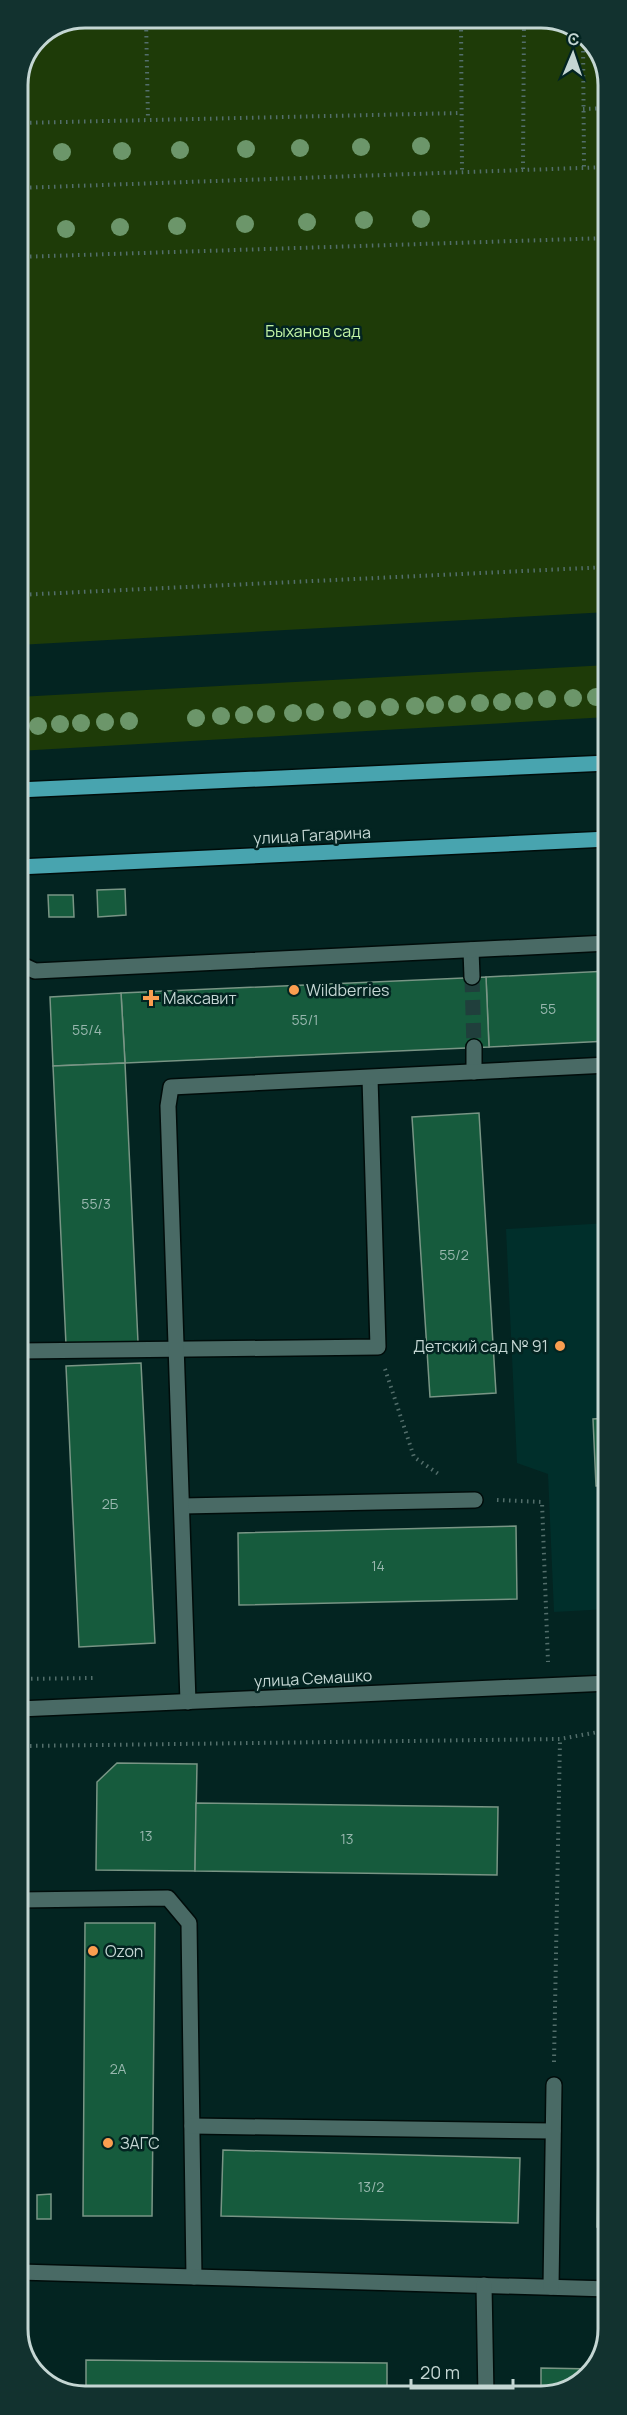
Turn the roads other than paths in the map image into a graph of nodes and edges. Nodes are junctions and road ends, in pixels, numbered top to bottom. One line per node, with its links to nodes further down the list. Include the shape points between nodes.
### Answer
1 (598, 763): 2 (main road)
2 (28, 790)
3 (598, 839): 4 (main road, улица Гагарина)
4 (28, 867)
5 (598, 944): 6 (street)
6 (471, 950): 7 (street, via 34,971); 8 (street)
7 (28, 968)
8 (472, 977)
9 (474, 1047): 11 (street)
10 (598, 1066): 11 (street)
11 (474, 1072): 12 (street)
12 (370, 1078): 13 (street, via 171,1087 168,1106); 13 (street, via 378,1347)
13 (177, 1349): 14 (street); 16 (street)
14 (28, 1351)
15 (475, 1500): 16 (street)
16 (182, 1506): 18 (street)
17 (598, 1683): 18 (street, улица Семашко)
18 (188, 1702): 19 (street, улица Семашко)
19 (28, 1709)
20 (28, 1900): 22 (street, via 168,1898 189,1923)
21 (554, 2085): 23 (street)
22 (192, 2126): 23 (street); 25 (street)
23 (553, 2131): 27 (street)
24 (28, 2273): 25 (street)
25 (194, 2277): 26 (street)
26 (484, 2285): 27 (street); 29 (street)
27 (551, 2287): 28 (street)
28 (598, 2289)
29 (486, 2386)

